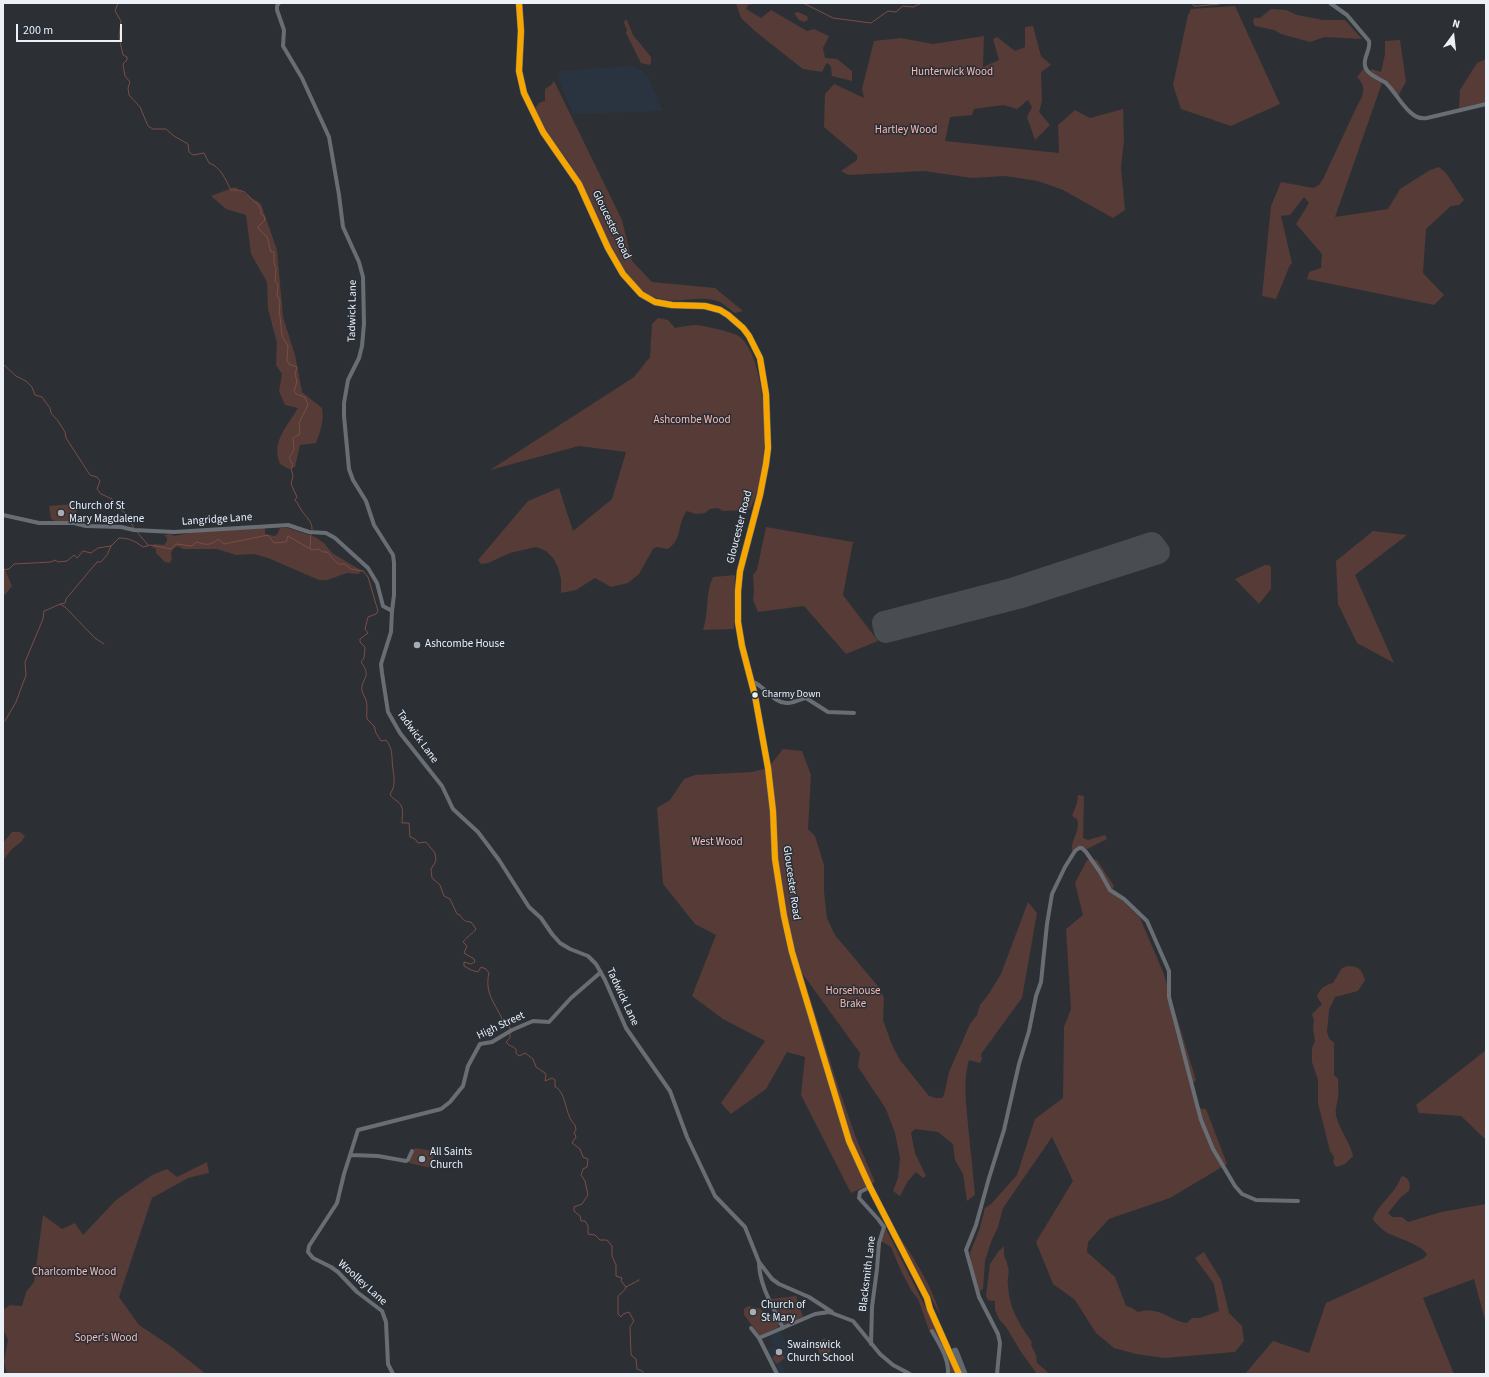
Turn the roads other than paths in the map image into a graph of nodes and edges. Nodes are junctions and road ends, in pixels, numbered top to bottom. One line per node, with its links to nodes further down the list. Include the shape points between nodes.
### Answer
1 (279, 3): 6 (street, Tadwick Lane, via 277,10 284,30 283,46 305,83 329,137 343,227 362,271 362,346 348,380 344,403 347,457 353,480 366,501 374,526 393,555)
2 (519, 3): 7 (highway, Gloucester Road, via 519,71 524,93 543,132 579,184 620,269 641,294 655,302 705,306 728,315 749,336 760,358 766,394 768,448 760,495 743,557 738,599 739,631)
3 (1330, 3): 4 (street, via 1347,15 1368,42 1370,46 1364,63 1366,69 1386,84 1411,113 1422,119)
4 (1486, 104)
5 (3, 515): 6 (street, Langridge Lane, via 38,523 74,523 134,530 174,532 288,525 309,532 326,533 368,568 377,583 383,606)
6 (392, 611): 9 (street, Tadwick Lane, via 391,632 381,664 386,703 392,720 442,786 453,809 478,832 499,860 529,907 545,922 556,939 570,949 592,958)
7 (752, 682): 8 (street, via 783,703 788,704 806,698 828,712); 12 (highway, Gloucester Road, via 768,768 778,880 792,952 849,1141)
8 (854, 713)
9 (602, 972): 11 (street, High Street, via 571,998 549,1022 533,1021 492,1042 480,1044 466,1071 463,1086 441,1109 358,1130); 14 (street, Tadwick Lane, via 626,1028 670,1091 687,1137 715,1196 745,1227)
10 (412, 1151): 11 (street, via 406,1161)
11 (350, 1155): 24 (street, Woolley Lane, via 337,1202 309,1246 308,1252 313,1258 338,1272 357,1292 382,1311 386,1322 388,1364)
12 (870, 1188): 15 (highway, Gloucester Road); 20 (street, Blacksmith Lane, via 860,1192 859,1198 884,1227 879,1243)
13 (1298, 1201): 30 (street, via 1256,1200 1242,1194 1235,1186 1213,1149 1201,1120 1169,997 1169,971 1147,921 1124,899 1110,890 1086,852 1079,848 1065,867 1052,894 1041,982 1004,1130 966,1250 979,1297 998,1334 1000,1343)
14 (759, 1262): 16 (street, Tadwick Lane, via 779,1284 808,1297); 18 (street, Tadwick Lane, via 759,1272 765,1290)
15 (927, 1298): 28 (highway); 29 (highway)
16 (834, 1313): 18 (street, Tadwick Lane, via 815,1314); 19 (street, Tadwick Lane, via 853,1321)
17 (751, 1328): 22 (street)
18 (783, 1328): 22 (street, Tadwick Lane)
19 (860, 1330): 20 (street); 23 (street, Tadwick Lane)
20 (871, 1331): 23 (street, Blacksmith Lane)
21 (932, 1331): 27 (street, via 945,1356)
22 (759, 1338): 25 (street)
23 (871, 1344): 26 (street, Tadwick Lane, via 893,1365)
24 (393, 1374)
25 (776, 1374)
26 (910, 1374)
27 (948, 1374)
28 (959, 1374)
29 (964, 1374)
30 (997, 1374)

